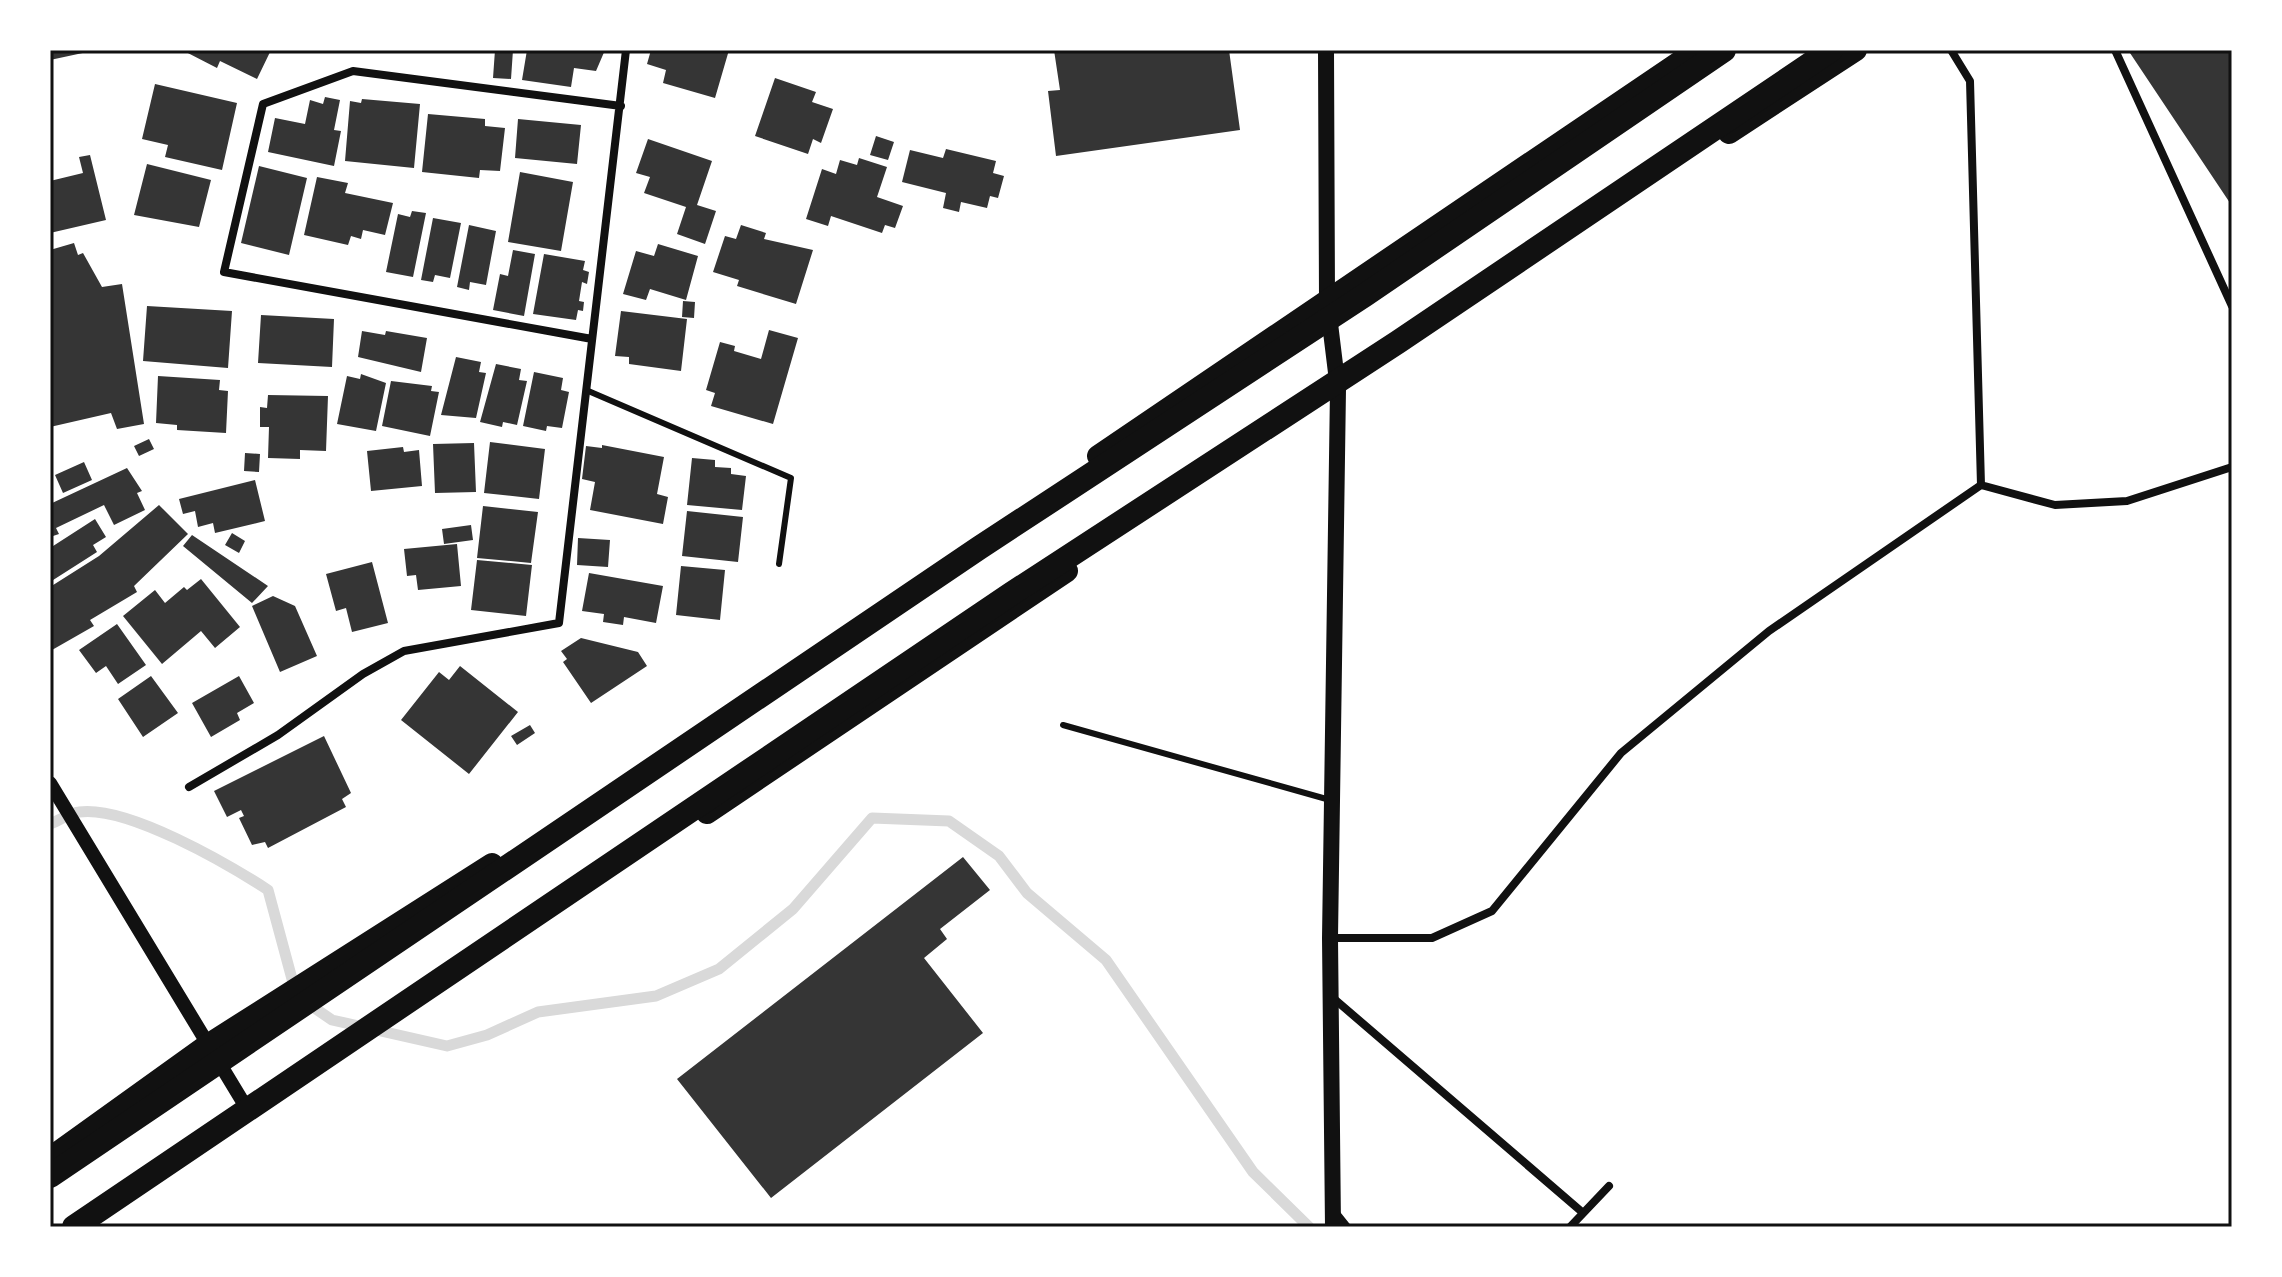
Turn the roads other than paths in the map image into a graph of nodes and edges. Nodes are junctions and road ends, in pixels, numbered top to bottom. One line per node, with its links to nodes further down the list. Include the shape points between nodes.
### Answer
1 (626, 50): 9 (street)
2 (1326, 50): 10 (main road)
3 (1697, 50): 10 (highway)
4 (1724, 50): 27 (highway)
5 (1831, 50): 31 (highway, via 908,663)
6 (1856, 50): 13 (highway)
7 (1951, 50): 16 (street, via 1970,81)
8 (2115, 50): 11 (street)
9 (621, 106): 12 (street); 12 (street, via 353,71 263,104 224,272)
10 (1327, 299): 13 (main road); 24 (highway, via 699,731)
11 (2232, 306)
12 (592, 339): 14 (street)
13 (1338, 389): 21 (main road); 25 (highway, via 748,786)
14 (586, 390): 17 (lane, via 791,478); 20 (street, via 559,623 404,651)
15 (2232, 467): 16 (street, via 2127,501 2055,505)
16 (1981, 485): 22 (street, via 1769,631 1621,753 1492,911 1432,938)
17 (779, 564)
18 (1063, 725): 21 (lane)
19 (50, 783): 24 (street)
20 (189, 787)
21 (1332, 801): 22 (main road)
22 (1330, 938): 23 (main road)
23 (1332, 996): 29 (street); 30 (main road)
24 (206, 1046): 25 (street); 26 (highway)
25 (249, 1112): 32 (highway)
26 (50, 1158)
27 (50, 1176)
28 (1609, 1186): 29 (street)
29 (1582, 1212): 34 (street)
30 (1333, 1218): 33 (street)
31 (74, 1227)
32 (81, 1227)
33 (1347, 1227)
34 (1570, 1227)

